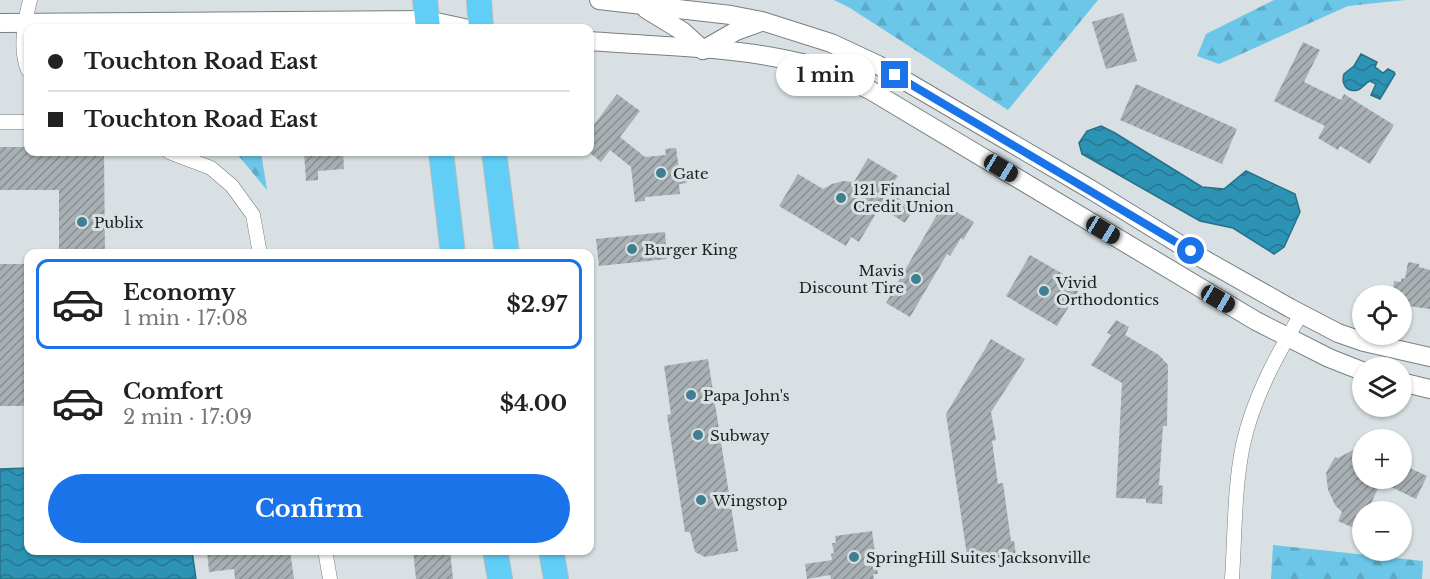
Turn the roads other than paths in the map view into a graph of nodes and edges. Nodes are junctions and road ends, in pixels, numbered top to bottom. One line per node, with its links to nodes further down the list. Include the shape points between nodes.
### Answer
1 (31, 0): 7 (street); 10 (street)
2 (479, 0): 13 (highway)
3 (599, 0): 4 (street)
4 (640, 5): 6 (street); 15 (street)
5 (427, 16): 11 (street); 12 (street)
6 (762, 21): 15 (street); 18 (street, via 831,43 878,64)
7 (25, 22): 8 (street); 9 (street)
8 (0, 23)
9 (39, 24)
10 (45, 24)
11 (88, 24)
12 (452, 24)
13 (481, 24)
14 (594, 41): 15 (street)
15 (704, 50): 22 (street, via 771,57 831,72 870,90)
16 (0, 122): 17 (street)
17 (24, 122)
18 (1033, 155): 22 (street); 26 (street)
19 (180, 156): 23 (street, via 211,168 232,186 253,215)
20 (441, 156): 24 (highway)
21 (495, 156): 25 (highway)
22 (1018, 179): 27 (street)
23 (259, 249)
24 (452, 249)
25 (506, 249)
26 (1301, 314): 27 (street); 28 (street, via 1338,333)
27 (1287, 338): 29 (street); 38 (street, via 1261,389 1243,444)
28 (1430, 357)
29 (1352, 367)
30 (1412, 385): 31 (street)
31 (1430, 389)
32 (326, 555): 35 (street)
33 (496, 555): 36 (highway)
34 (552, 555): 37 (highway)
35 (330, 579)
36 (500, 579)
37 (556, 579)
38 (1233, 579)

